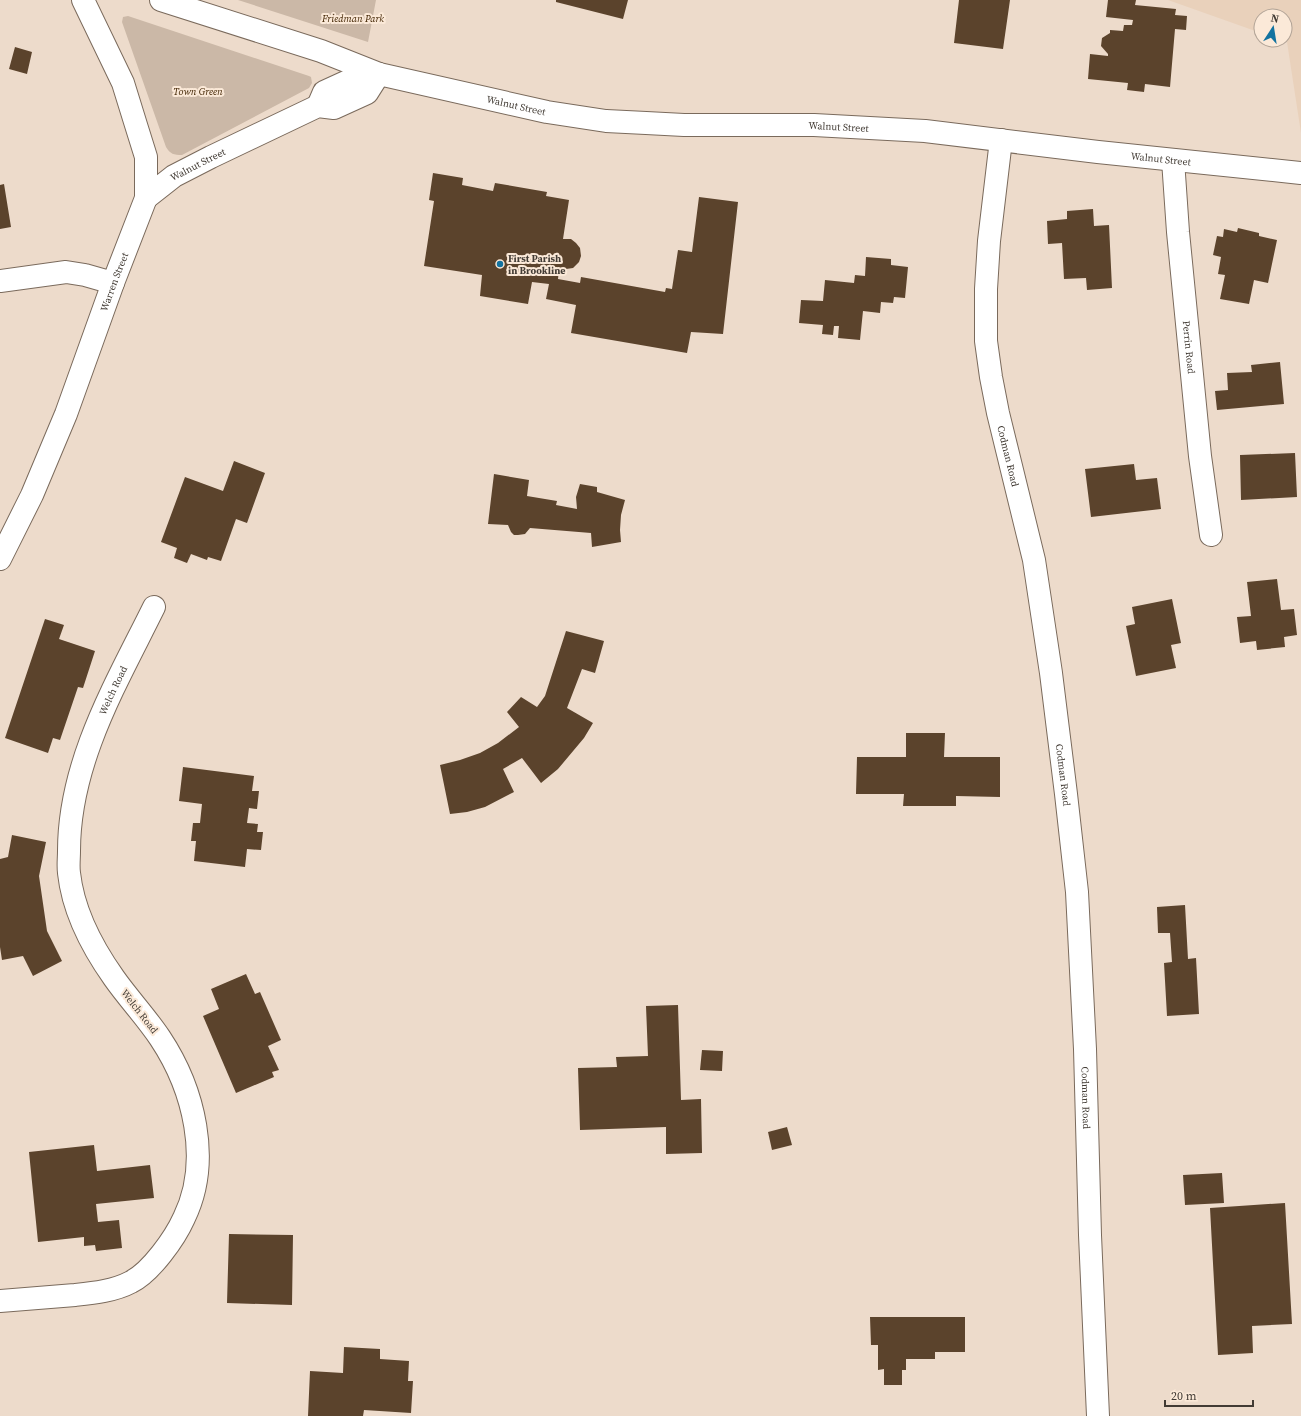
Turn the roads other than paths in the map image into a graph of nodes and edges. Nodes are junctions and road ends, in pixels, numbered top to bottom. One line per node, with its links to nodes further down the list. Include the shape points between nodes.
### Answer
1 (83, 0): 7 (street, Warren Street, via 123,83 146,157)
2 (161, 0): 3 (street, Walnut Street, via 321,51)
3 (379, 74): 4 (street, Walnut Street, via 547,112 606,121 684,125 814,125 925,131); 7 (street, Walnut Street, via 368,92 334,108 318,106 179,174)
4 (1001, 140): 5 (street, Walnut Street); 14 (street, Codman Road, via 988,255 986,341 998,413 1034,560 1066,794 1076,892 1084,1035)
5 (1173, 160): 6 (street, Walnut Street); 10 (street, Perrin Road, via 1200,456)
6 (1301, 173)
7 (146, 198): 9 (street, Warren Street)
8 (0, 281): 9 (street, via 66,272)
9 (114, 283): 11 (street, Warren Street, via 32,496)
10 (1211, 535)
11 (0, 559)
12 (154, 607): 13 (street, Welch Road, via 103,709 79,775 71,812 69,871 72,893 93,943 114,978 162,1040 190,1102 199,1150 193,1192 180,1227 150,1267 133,1282 114,1289 90,1293)
13 (0, 1301)
14 (1098, 1416)

